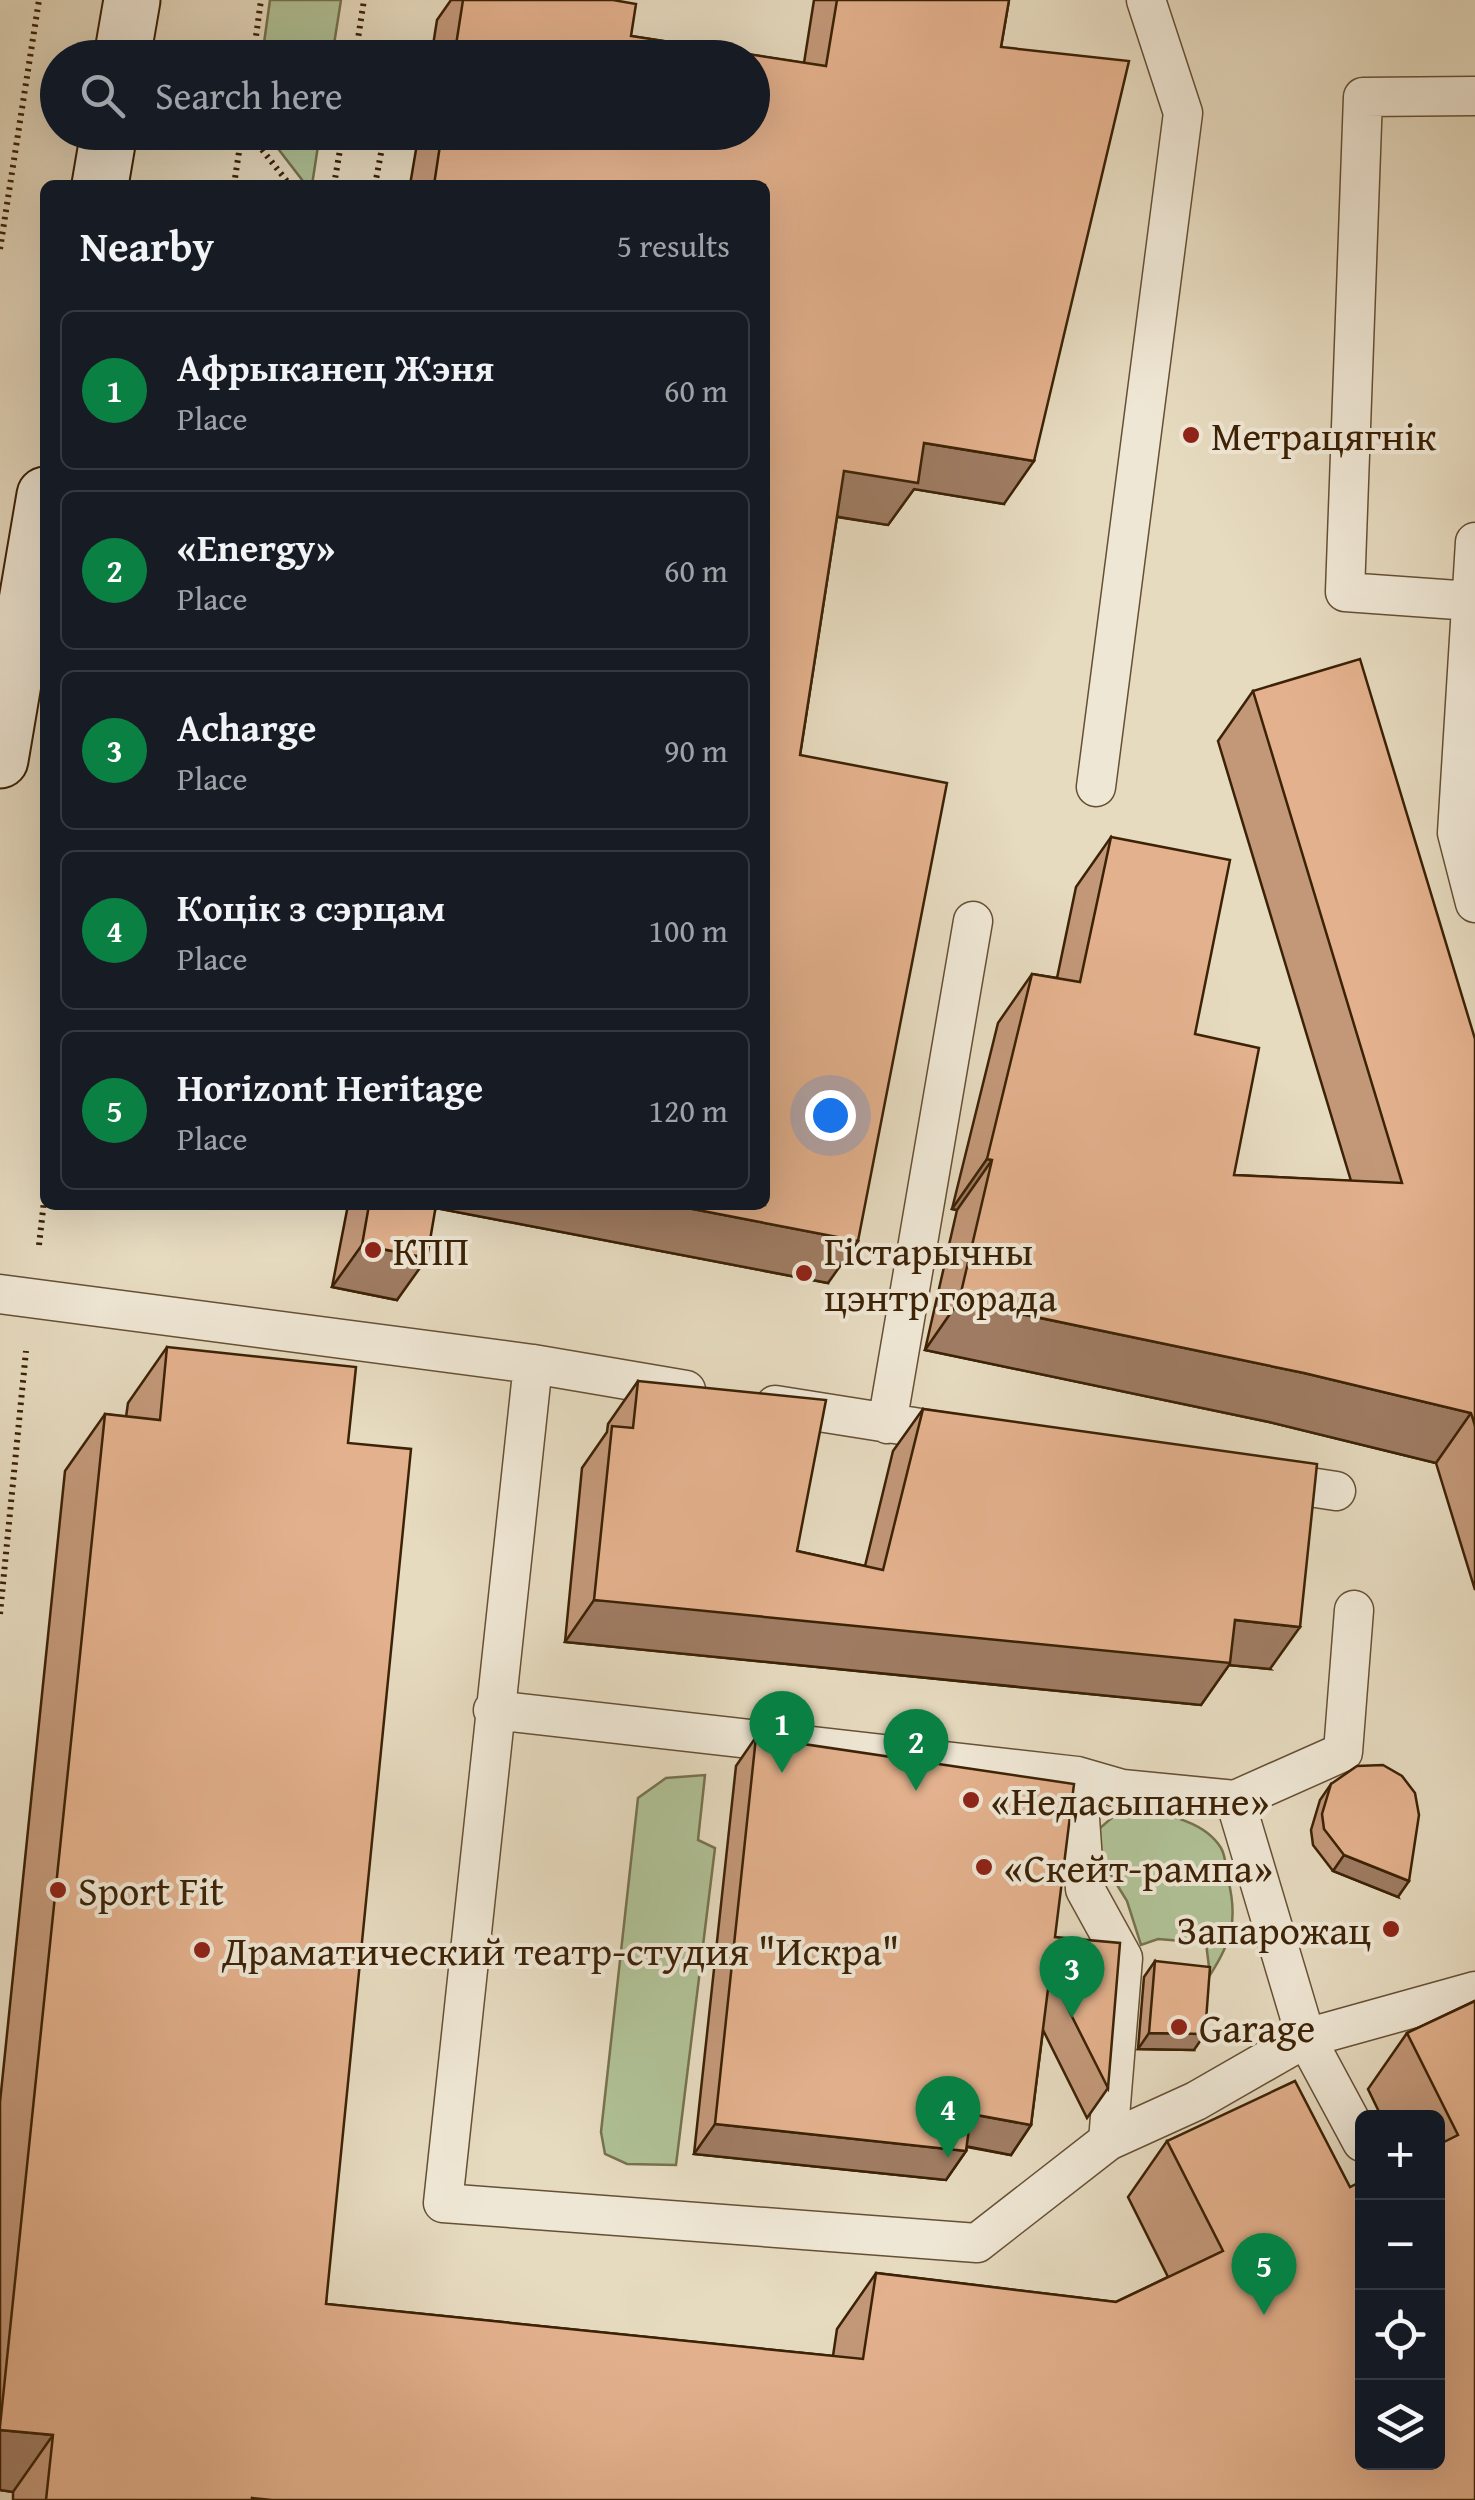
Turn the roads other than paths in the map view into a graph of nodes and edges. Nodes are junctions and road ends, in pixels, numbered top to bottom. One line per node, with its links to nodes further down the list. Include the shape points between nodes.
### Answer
1 (132, 0): 3 (main road)
2 (1146, 0): 11 (lane, via 1183,114)
3 (125, 40)
4 (1475, 96): 9 (lane, via 1363,97 1345,592)
5 (106, 150): 6 (main road)
6 (101, 180)
7 (40, 524): 10 (main road)
8 (1475, 542): 9 (lane)
9 (1471, 601): 12 (lane)
10 (0, 760)
11 (1096, 787)
12 (1466, 830): 13 (lane)
13 (1475, 903)
14 (974, 921): 17 (lane)
15 (16, 1295): 16 (lane)
16 (533, 1364): 17 (lane); 22 (lane)
17 (887, 1424): 18 (lane)
18 (984, 1438)
19 (1219, 1473): 20 (lane)
20 (1336, 1491)
21 (1354, 1610): 24 (lane, via 1343,1752)
22 (492, 1710): 23 (lane); 28 (lane, via 443,2203 976,2243)
23 (1076, 1776): 24 (lane, via 1122,1789); 28 (lane, via 1085,1889 1123,1958)
24 (1236, 1800): 26 (lane)
25 (1475, 1991): 26 (lane)
26 (1306, 2038): 27 (lane); 28 (lane, via 1196,2101)
27 (1355, 2129)
28 (1108, 2141)

